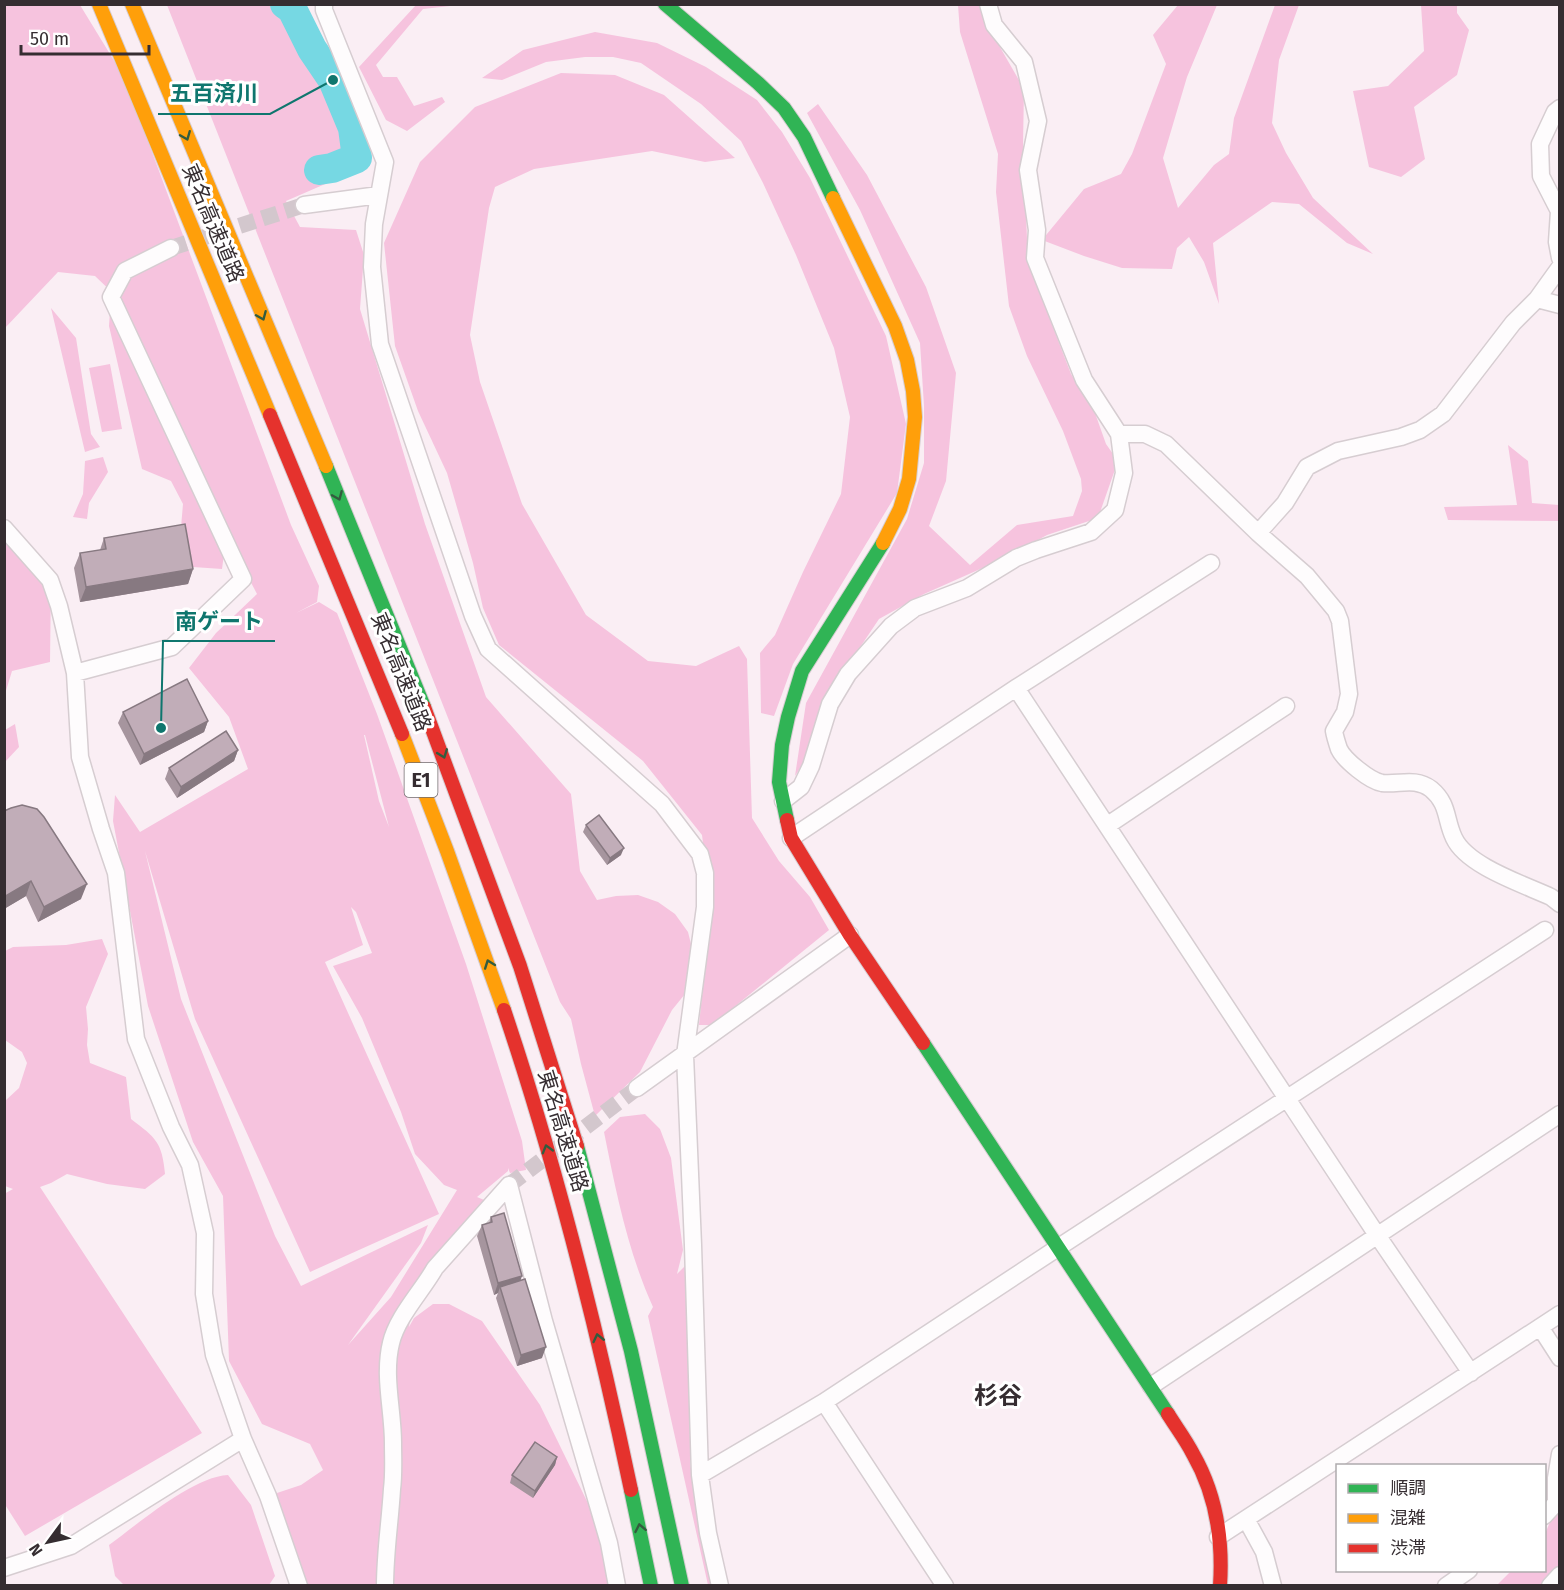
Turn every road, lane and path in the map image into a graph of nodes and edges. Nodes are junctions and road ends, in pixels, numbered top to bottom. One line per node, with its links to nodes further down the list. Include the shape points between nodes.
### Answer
1 (99, 4): 51 (main road, 東名高速道路 / E1, one-way to 1, via 628,1467 584,1281 542,1129 494,978 365,638)
2 (132, 4): 52 (main road, 東名高速道路 / E1, one-way to 52, via 393,627 521,969 570,1120 612,1273)
3 (324, 4): 7 (street, via 385,162)
4 (665, 4): 21 (main road, via 758,83 784,108 804,137 895,326 913,390 913,446 900,509 889,534 802,671 782,745 779,782)
5 (988, 4): 14 (street, via 994,26 1024,62 1038,121 1028,170 1037,230 1035,258 1084,380)
6 (1560, 108): 10 (street, via 1540,144 1541,176 1559,211)
7 (380, 195): 8 (street); 27 (street, via 372,267 380,344 451,554 488,649 662,804 700,854 705,873 705,907)
8 (304, 205)
9 (171, 248): 18 (street, via 125,272 111,297 243,579 171,647)
10 (1560, 258)
11 (1560, 267): 12 (street)
12 (1537, 299): 13 (street); 16 (street, via 1513,323 1443,414 1420,430 1338,452 1307,467 1285,503)
13 (1560, 305)
14 (1119, 434): 16 (street, via 1145,434 1166,444); 21 (street, via 1124,473 1115,510 1091,532 1016,558 967,588 915,608 891,626 848,674 830,704 801,787)
15 (4, 528): 18 (street, via 50,580)
16 (1258, 533): 24 (street, via 1307,576 1336,611 1349,694 1345,712 1334,731 1340,750 1350,763 1381,783 1411,781 1429,787 1443,801 1454,837 1464,853)
17 (1211, 563): 19 (street)
18 (75, 673): 39 (street, via 80,757 116,873 136,1039 190,1165 205,1233 204,1294 214,1355)
19 (1016, 688): 22 (street); 23 (street)
20 (1287, 706): 22 (street)
21 (783, 801): 23 (main road)
22 (1108, 825): 29 (street)
23 (791, 837): 26 (main road)
24 (1560, 904)
25 (1545, 930): 29 (street)
26 (850, 935): 27 (street); 32 (main road)
27 (684, 1055): 28 (street); 41 (street)
28 (637, 1088)
29 (1287, 1098): 31 (street); 32 (street)
30 (1560, 1114): 31 (street)
31 (1377, 1235): 36 (street); 37 (street)
32 (1059, 1246): 37 (main road); 38 (street)
33 (1560, 1314): 34 (street)
34 (1540, 1327): 35 (street); 36 (street)
35 (1560, 1358)
36 (1471, 1373): 43 (street)
37 (1151, 1386): 44 (main road, via 1208,1485)
38 (824, 1402): 41 (street); 54 (street)
39 (243, 1439): 45 (street, via 71,1546); 48 (street, via 268,1496)
40 (1560, 1454): 42 (street, via 1556,1503)
41 (700, 1475): 53 (street)
42 (1546, 1515)
43 (1246, 1519): 44 (street); 56 (street, via 1264,1552)
44 (1218, 1537): 55 (main road)
45 (4, 1569)
46 (1466, 1572): 57 (street)
47 (1560, 1575): 58 (street)
48 (299, 1586)
49 (385, 1586): 50 (street, via 393,1488 393,1434 387,1383 391,1342 435,1268 509,1185 609,1544)
50 (617, 1586)
51 (651, 1586)
52 (682, 1586)
53 (720, 1586)
54 (945, 1586)
55 (1220, 1586)
56 (1273, 1586)
57 (1446, 1586)
58 (1550, 1586)

